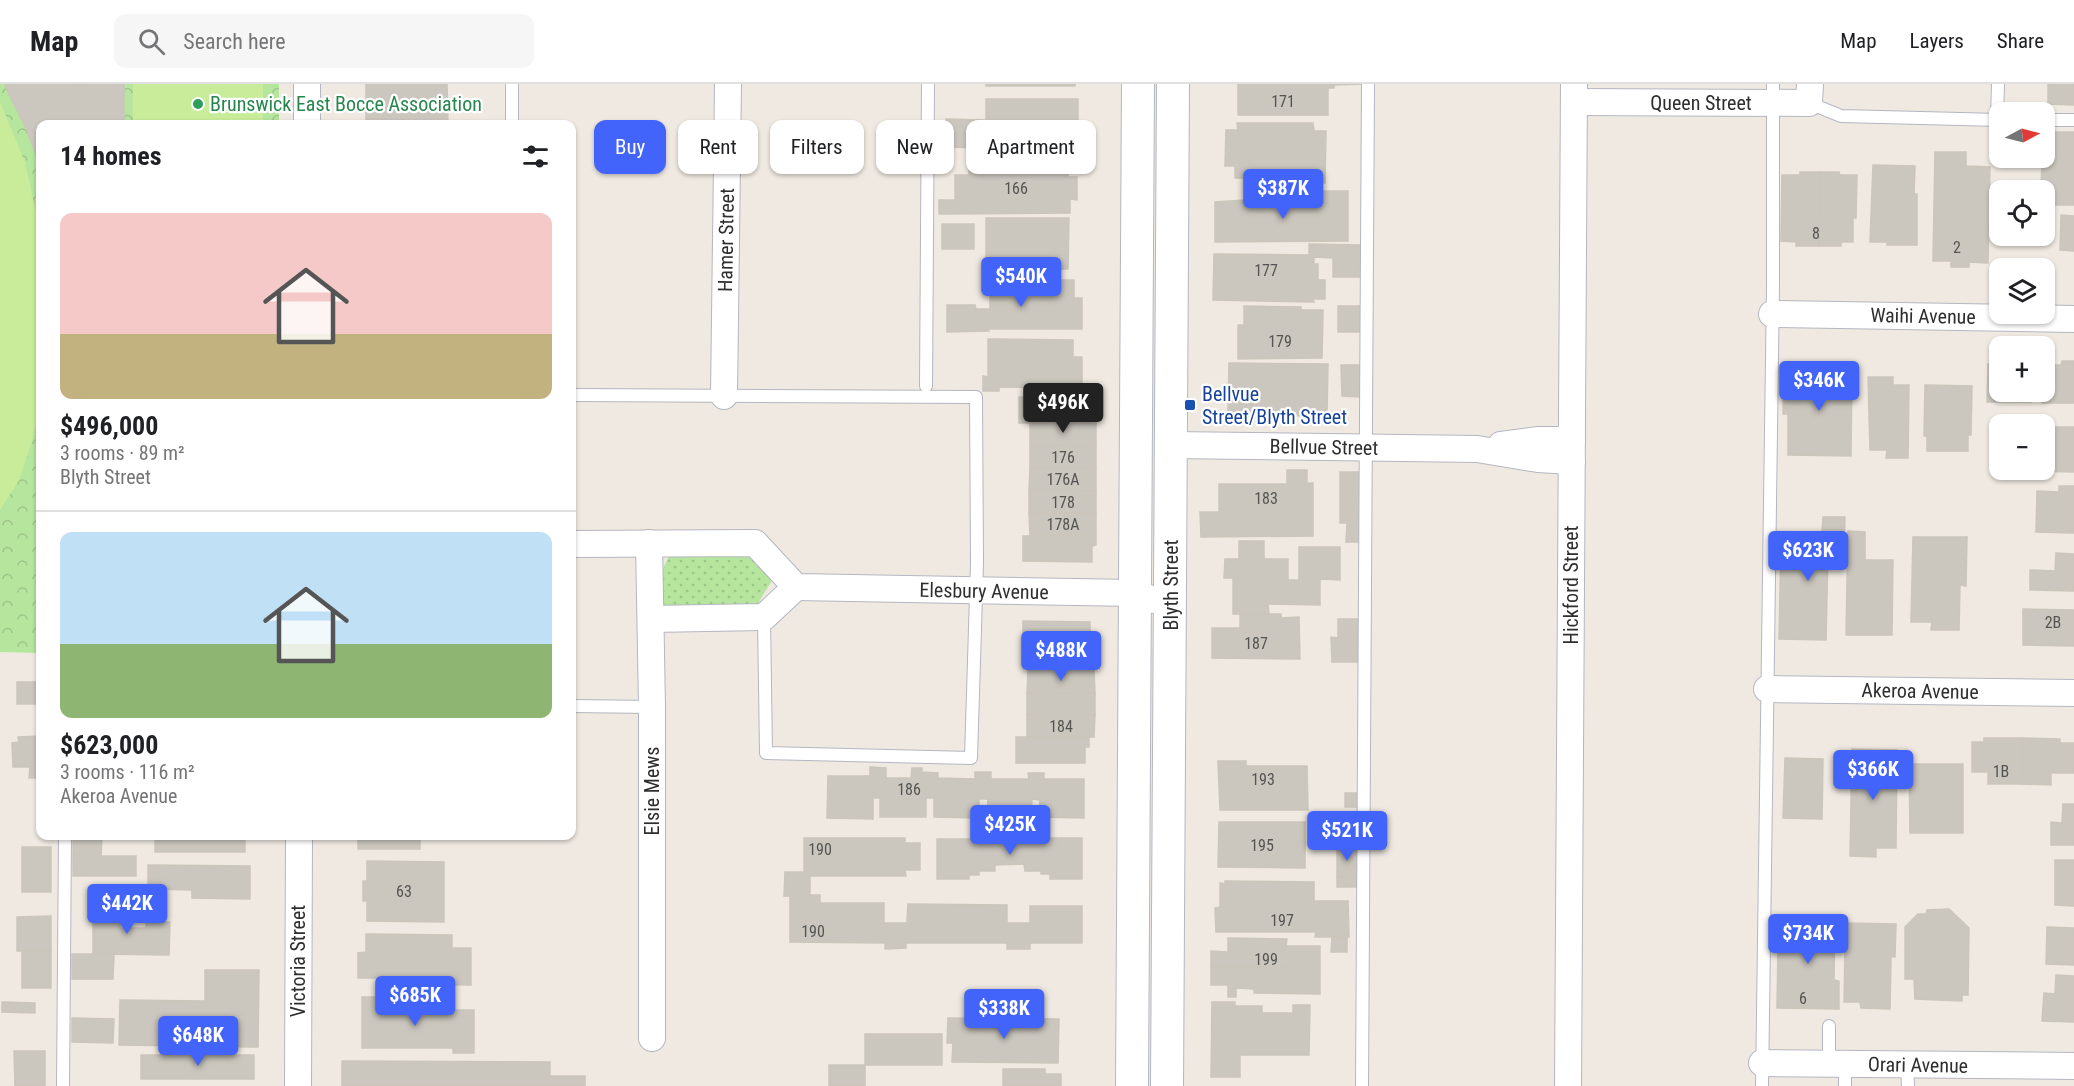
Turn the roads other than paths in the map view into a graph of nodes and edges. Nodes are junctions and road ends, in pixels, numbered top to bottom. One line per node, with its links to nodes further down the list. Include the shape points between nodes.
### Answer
1 (307, 84): 13 (street)
2 (512, 84): 14 (lane)
3 (728, 84): 22 (street, Hamer Street)
4 (928, 84): 20 (lane)
5 (1138, 84): 30 (street, Blyth Street)
6 (1173, 84): 23 (street, Blyth Street)
7 (1368, 84): 24 (lane)
8 (1998, 84): 12 (lane)
9 (1574, 93): 10 (street, Queen Street); 25 (street, Hickford Street)
10 (1772, 93): 11 (street, Queen Street); 18 (lane)
11 (1810, 93): 15 (lane, via 1841,116)
12 (1998, 102)
13 (307, 120)
14 (512, 120)
15 (1989, 120)
16 (2055, 120): 17 (lane)
17 (2074, 120)
18 (1772, 314): 19 (street, Waihi Avenue); 34 (lane)
19 (2074, 319)
20 (926, 390): 22 (lane); 29 (lane, via 976,397)
21 (576, 395): 22 (lane)
22 (724, 396)
23 (1171, 445): 24 (street, Bellvue Street); 31 (street, Blyth Street)
24 (1366, 447): 25 (street, Bellvue Street, via 1477,449 1538,459); 50 (lane)
25 (1572, 450): 51 (street, Hickford Street)
26 (649, 543): 27 (street); 28 (street, via 755,543); 33 (street, Elsie Mews)
27 (576, 544)
28 (796, 587): 29 (street, Elesbury Avenue); 32 (street)
29 (976, 591): 30 (street, Elesbury Avenue); 32 (lane, via 971,758 766,753)
30 (1135, 593): 31 (street, Elesbury Avenue); 48 (street, Blyth Street)
31 (1171, 601): 49 (street, Blyth Street)
32 (764, 617): 33 (street)
33 (651, 619): 37 (street, Elsie Mews)
34 (1767, 689): 35 (street, Akeroa Avenue); 44 (lane)
35 (2074, 693)
36 (576, 706): 37 (lane)
37 (652, 706): 41 (street, Elsie Mews)
38 (65, 840): 46 (lane)
39 (299, 840): 47 (street, Victoria Street)
40 (1829, 1026): 43 (lane)
41 (652, 1038)
42 (2074, 1066): 45 (street, Orari Avenue)
43 (1840, 1071): 44 (street, Orari Avenue); 45 (street, Orari Avenue)
44 (1762, 1075)
45 (1908, 1076)
46 (63, 1086)
47 (298, 1086)
48 (1131, 1086)
49 (1167, 1086)
50 (1362, 1086)
51 (1568, 1086)

